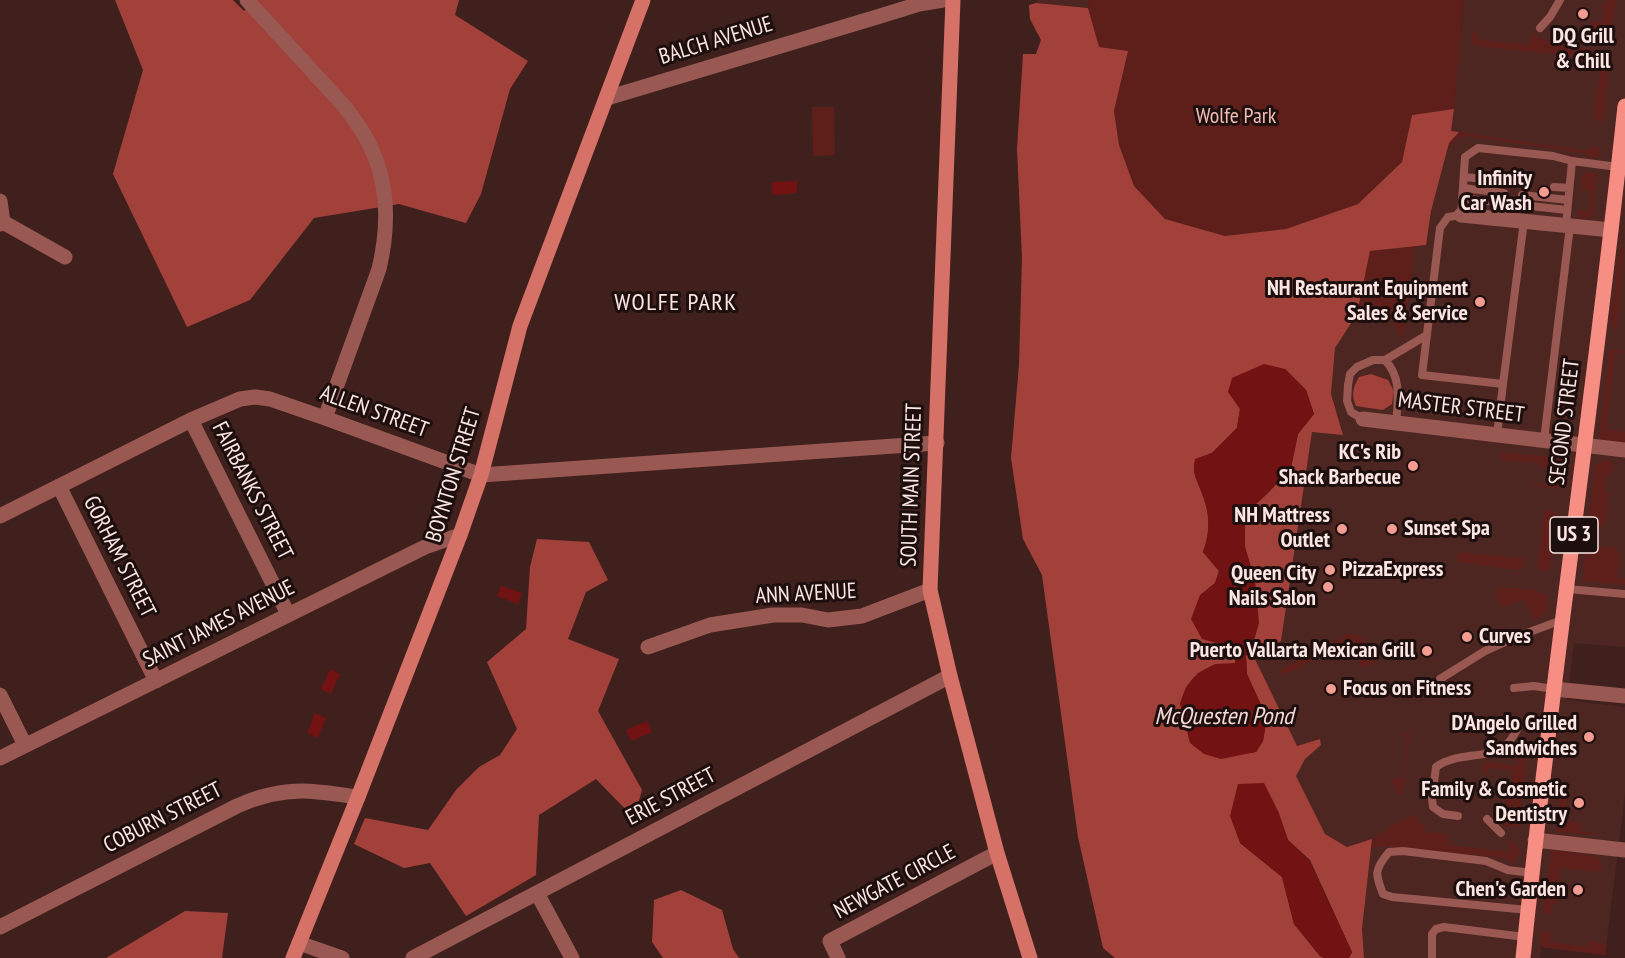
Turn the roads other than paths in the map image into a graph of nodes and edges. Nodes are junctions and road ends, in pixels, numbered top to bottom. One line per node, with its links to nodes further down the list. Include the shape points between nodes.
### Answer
1 (247, 0): 35 (street, via 359,125 382,180 386,207 384,249)
2 (643, 0): 7 (street, BOYNTON STREET)
3 (943, 0): 7 (street, BALCH AVENUE)
4 (953, 0): 41 (street, SOUTH MAIN STREET)
5 (1560, 0): 6 (lane)
6 (1540, 28)
7 (607, 98): 44 (street, BOYNTON STREET, via 520,326)
8 (1625, 106): 9 (main road, SECOND STREET / US 3)
9 (1625, 113): 10 (main road, SECOND STREET / US 3)
10 (1622, 151): 12 (main road, SECOND STREET / US 3)
11 (1572, 161): 12 (lane); 13 (lane, via 1478,148 1465,157); 17 (lane)
12 (1618, 167): 30 (main road, SECOND STREET / US 3)
13 (1464, 177): 14 (lane); 16 (lane)
14 (1494, 180)
15 (1554, 187): 17 (lane)
16 (1463, 188): 18 (lane); 20 (lane)
17 (1569, 188): 21 (lane)
18 (1504, 193)
19 (1522, 195): 21 (lane)
20 (1462, 198): 23 (lane); 26 (lane)
21 (1568, 200): 25 (lane)
22 (0, 201): 28 (street)
23 (1503, 203)
24 (1521, 204): 25 (lane)
25 (1567, 210): 29 (lane)
26 (1461, 215): 27 (street); 32 (lane, via 1448,217 1440,228)
27 (1524, 221): 29 (street); 34 (lane)
28 (2, 223): 31 (street)
29 (1568, 226): 30 (street); 40 (lane)
30 (1611, 230): 42 (main road, SECOND STREET / US 3)
31 (65, 257)
32 (1427, 335): 33 (lane); 34 (lane, via 1422,375)
33 (1385, 360): 36 (lane, via 1373,360 1350,374 1347,400 1351,412); 38 (lane, via 1397,381)
34 (1503, 384): 39 (lane)
35 (325, 418): 37 (street, ALLEN STREET, via 255,397 240,399); 44 (street, ALLEN STREET)
36 (1363, 419): 38 (street, MASTER STREET)
37 (191, 420): 45 (street, ALLEN STREET); 51 (street, FAIRBANKS STREET)
38 (1396, 423): 39 (street, MASTER STREET)
39 (1497, 435): 40 (street, MASTER STREET)
40 (1544, 440): 42 (street, MASTER STREET)
41 (937, 442): 44 (street, ALLEN STREET); 49 (street, SOUTH MAIN STREET)
42 (1585, 445): 43 (street, MASTER STREET); 48 (main road, SECOND STREET / US 3)
43 (1625, 450)
44 (481, 475): 47 (street, BOYNTON STREET)
45 (59, 486): 46 (street, ALLEN STREET); 56 (street, GORHAM STREET)
46 (0, 516)
47 (460, 535): 51 (street, SAINT JAMES AVENUE, via 425,547); 64 (street, BOYNTON STREET)
48 (1567, 589): 50 (lane); 52 (main road, SECOND STREET / US 3)
49 (930, 590): 53 (street, ANN AVENUE, via 862,616 828,620 773,615 710,625); 54 (street, SOUTH MAIN STREET)
50 (1625, 594)
51 (288, 614): 56 (street, SAINT JAMES AVENUE)
52 (1563, 620): 55 (lane, via 1496,646); 58 (main road, SECOND STREET / US 3)
53 (648, 647)
54 (950, 676): 70 (street, SOUTH MAIN STREET); 72 (street, ERIE STREET)
55 (1440, 679)
56 (156, 681): 62 (street, SAINT JAMES AVENUE)
57 (1514, 688): 58 (lane)
58 (1554, 689): 60 (street); 68 (main road, SECOND STREET / US 3)
59 (0, 696): 62 (street)
60 (1625, 696)
61 (1517, 730): 65 (lane, via 1497,750 1443,761 1436,767 1433,807 1443,814)
62 (26, 745): 63 (street, SAINT JAMES AVENUE)
63 (0, 758)
64 (358, 797): 74 (street, COBURN STREET, via 302,791 254,799); 76 (street, BOYNTON STREET)
65 (1458, 816)
66 (1487, 819): 67 (lane)
67 (1502, 833)
68 (1535, 840): 69 (street); 71 (main road, SECOND STREET / US 3)
69 (1625, 850)
70 (997, 853): 81 (street, NEWGATE CIRCLE, via 830,941); 82 (street, SOUTH MAIN STREET)
71 (1532, 873): 73 (main road, SECOND STREET / US 3); 73 (lane, via 1508,870 1486,861 1403,851 1389,852 1378,864 1377,878 1383,894 1392,897)
72 (537, 893): 79 (street, ERIE STREET); 80 (street)
73 (1528, 910): 75 (main road, SECOND STREET / US 3)
74 (0, 927)
75 (1525, 937): 83 (lane, via 1444,927 1432,934); 84 (main road, SECOND STREET / US 3)
76 (299, 943): 77 (street, BOYNTON STREET); 78 (street)
77 (293, 958)
78 (342, 958)
79 (413, 958)
80 (572, 958)
81 (838, 958)
82 (1030, 958)
83 (1432, 958)
84 (1523, 958)

